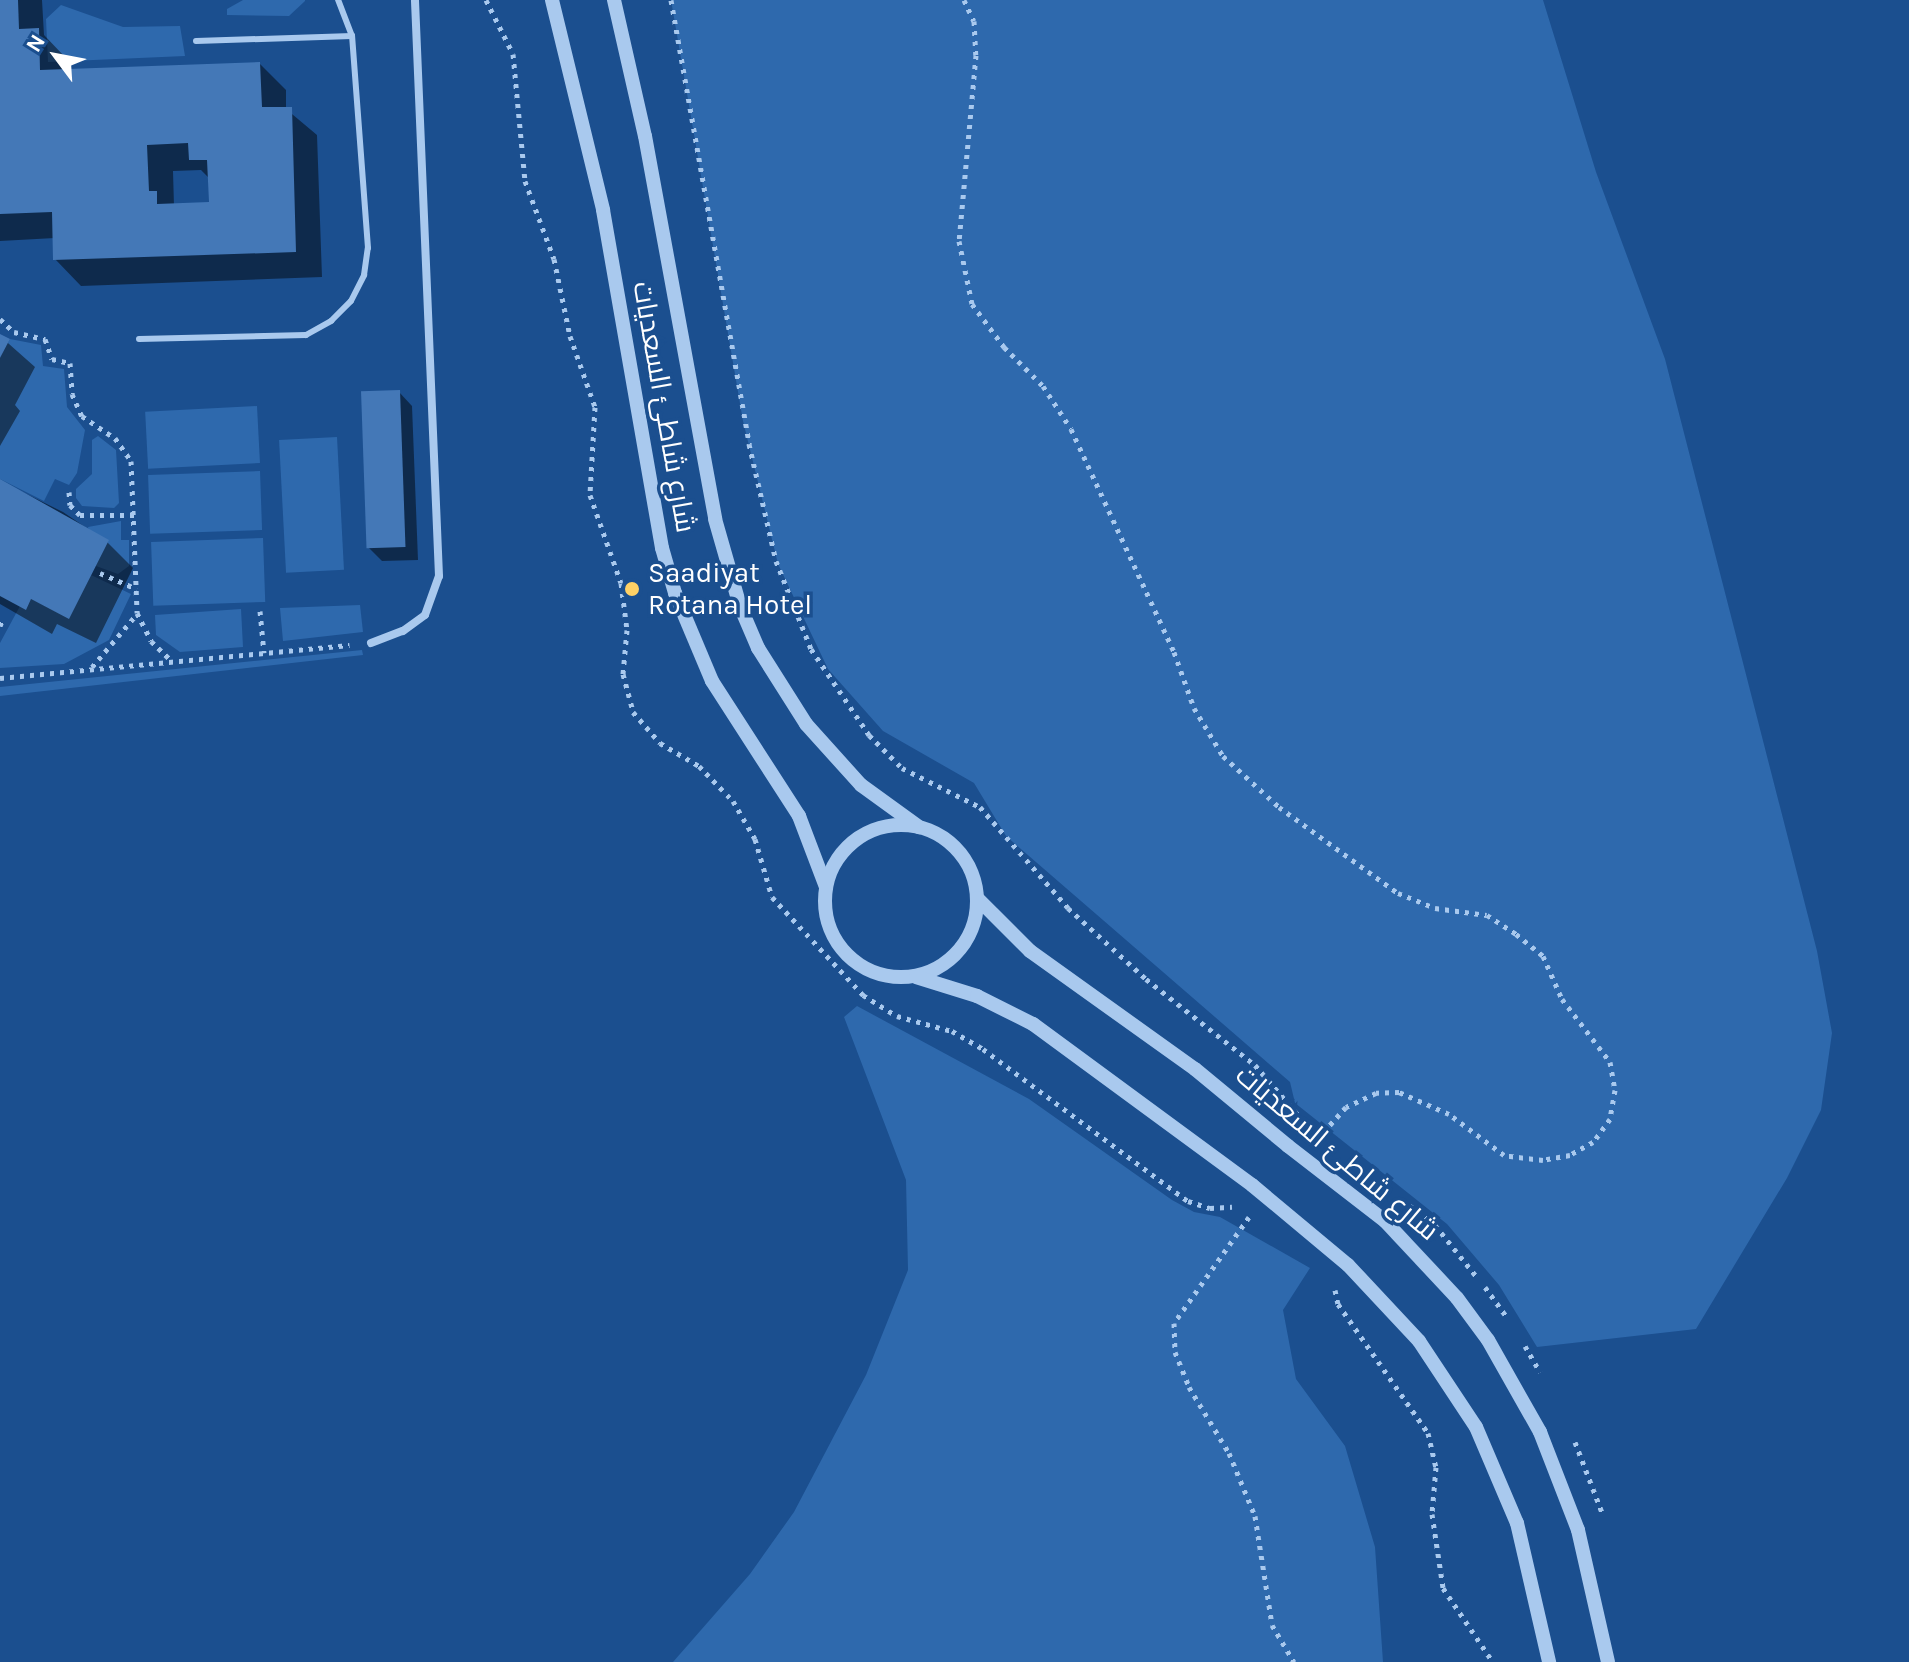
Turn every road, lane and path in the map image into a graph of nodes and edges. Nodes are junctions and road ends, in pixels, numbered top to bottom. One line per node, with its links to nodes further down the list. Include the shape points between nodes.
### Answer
1 (338, 0): 7 (lane)
2 (415, 0): 19 (street, via 439,576 425,615 403,631)
3 (552, 0): 25 (street, شارع شاطئ السعديات, via 603,210 662,548 675,593 712,681 799,816)
4 (614, 0): 24 (street, شارع شاطئ السعديات, via 645,136 715,519 740,606 780,687 806,724 861,785)
5 (671, 0): 28 (path, via 749,444 776,561 811,649 869,735 902,768 980,807 1068,908 1146,979 1255,1065)
6 (964, 0): 29 (path, via 974,21 976,55 959,241 972,304 1043,386 1071,429 1174,652 1194,708 1223,756 1279,807 1398,893 1435,908 1487,915 1516,934 1543,956 1562,999 1610,1062 1615,1090 1610,1119 1593,1142 1570,1155 1543,1160 1504,1155 1449,1114 1399,1092 1376,1093 1346,1107)
7 (352, 36): 8 (lane); 10 (lane, via 368,248 364,275 351,301 306,335)
8 (196, 41)
9 (0, 319): 12 (path, via 14,332 45,339 52,359 70,363 72,394 82,416 115,438 131,461)
10 (139, 339)
11 (69, 492): 12 (path, via 70,505 80,515)
12 (135, 515): 14 (path)
13 (100, 573): 14 (path)
14 (137, 589): 16 (path)
15 (260, 611): 20 (path)
16 (137, 613): 21 (path, via 151,641); 22 (path)
17 (3, 618): 18 (path)
18 (0, 626)
19 (371, 643): 20 (path)
20 (264, 653): 21 (path)
21 (172, 661): 22 (path)
22 (90, 669): 23 (path)
23 (0, 678)
24 (919, 827): 25 (street, via 871,830 834,864); 26 (street, via 942,836 960,852 973,873)
25 (826, 887): 27 (street, via 825,912 847,956 891,978)
26 (977, 898): 27 (street, via 967,940 936,970); 35 (street, شارع شاطئ السعديات, bridge, via 1030,951 1195,1069 1385,1221 1457,1298 1495,1351 1540,1432 1578,1530)
27 (916, 977): 34 (street, bridge, via 977,996 1033,1024 1252,1185 1348,1265 1419,1341 1476,1427 1517,1523)
28 (1307, 1124)
29 (1314, 1142)
30 (1252, 1214): 32 (path, via 1174,1323 1175,1352 1189,1387 1229,1453 1255,1516 1272,1625)
31 (1334, 1285): 33 (path, via 1338,1304 1428,1433 1436,1467 1432,1514 1443,1588)
32 (1294, 1662)
33 (1493, 1662)
34 (1549, 1662)
35 (1608, 1662)

